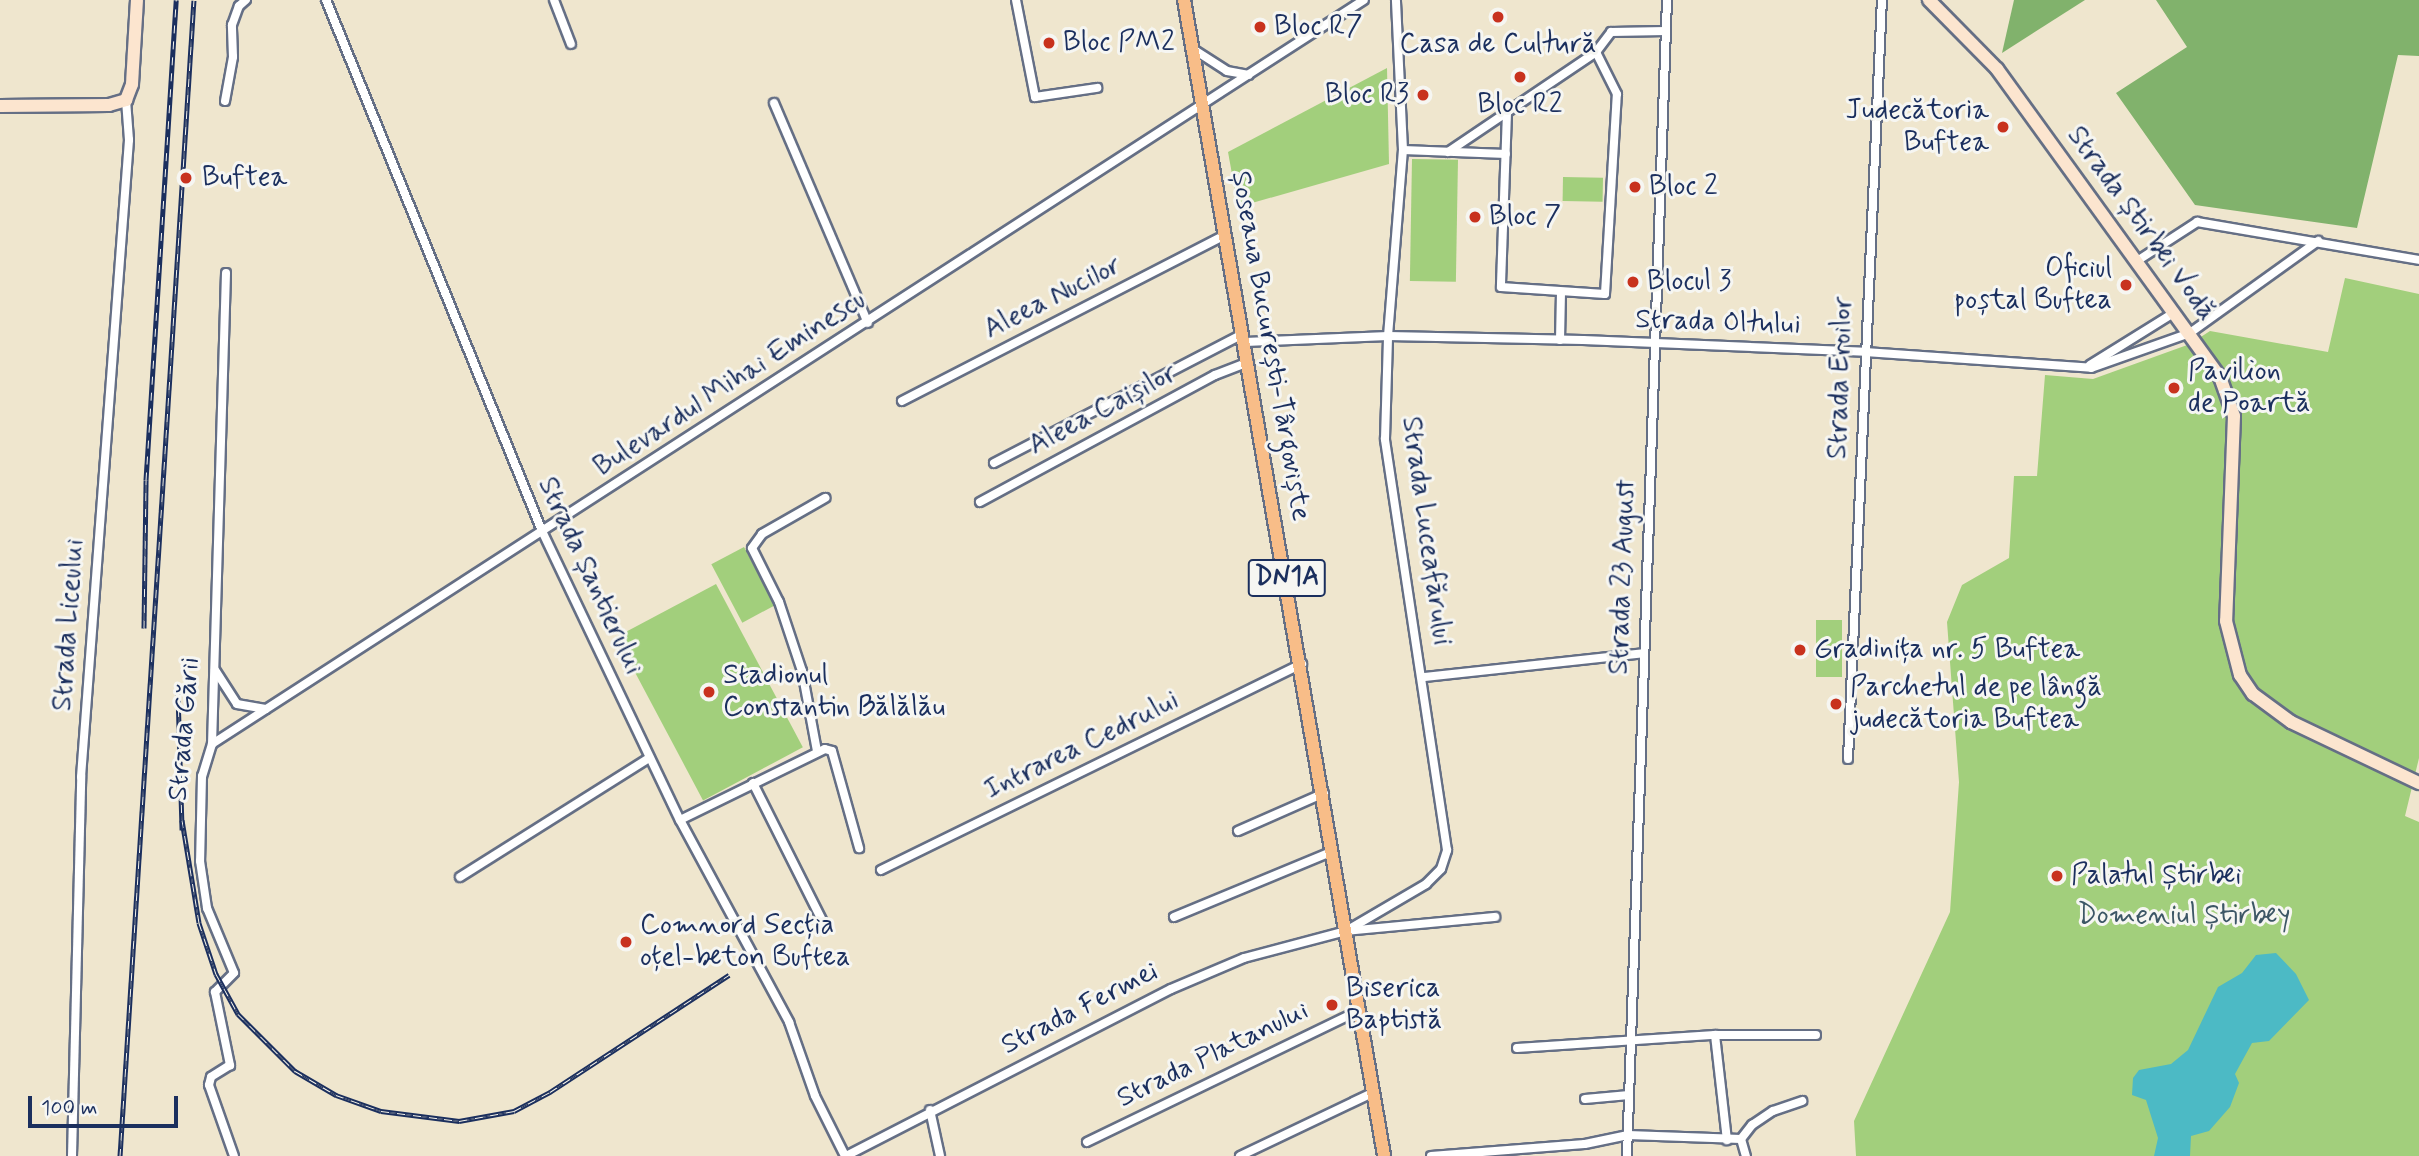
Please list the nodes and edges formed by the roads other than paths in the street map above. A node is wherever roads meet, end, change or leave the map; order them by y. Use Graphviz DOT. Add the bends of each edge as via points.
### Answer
graph roads {
  1 [pos="137,0"];
  2 [pos="246,0"];
  3 [pos="326,0"];
  4 [pos="554,0"];
  5 [pos="1016,0"];
  6 [pos="1184,0"];
  7 [pos="1364,0"];
  8 [pos="1396,0"];
  9 [pos="1667,0"];
  10 [pos="1882,0"];
  11 [pos="1929,0"];
  12 [pos="1666,31"];
  13 [pos="571,44"];
  14 [pos="1193,49"];
  15 [pos="1597,52"];
  16 [pos="1249,75"];
  17 [pos="1097,88"];
  18 [pos="126,100"];
  19 [pos="225,101"];
  20 [pos="774,103"];
  21 [pos="0,106"];
  22 [pos="1203,108"];
  23 [pos="1507,112"];
  24 [pos="1403,150"];
  25 [pos="1448,152"];
  26 [pos="1506,154"];
  27 [pos="1225,235"];
  28 [pos="2318,241"];
  29 [pos="2419,260"];
  30 [pos="2137,261"];
  31 [pos="226,274"];
  32 [pos="1561,293"];
  33 [pos="2175,312"];
  34 [pos="868,323"];
  35 [pos="2190,333"];
  36 [pos="1388,336"];
  37 [pos="1245,338"];
  38 [pos="1560,340"];
  39 [pos="1654,343"];
  40 [pos="1865,352"];
  41 [pos="1249,362"];
  42 [pos="2084,368"];
  43 [pos="902,401"];
  44 [pos="994,463"];
  45 [pos="825,498"];
  46 [pos="980,502"];
  47 [pos="542,531"];
  48 [pos="1644,653"];
  49 [pos="1302,664"];
  50 [pos="214,668"];
  51 [pos="1424,677"];
  52 [pos="266,709"];
  53 [pos="212,744"];
  54 [pos="817,751"];
  55 [pos="649,758"];
  56 [pos="1848,759"];
  57 [pos="753,783"];
  58 [pos="2419,783"];
  59 [pos="1324,793"];
  60 [pos="680,820"];
  61 [pos="1238,831"];
  62 [pos="859,848"];
  63 [pos="1334,850"];
  64 [pos="881,870"];
  65 [pos="460,877"];
  66 [pos="1174,917"];
  67 [pos="1495,917"];
  68 [pos="824,925"];
  69 [pos="1346,931"];
  70 [pos="1360,1010"];
  71 [pos="1714,1035"];
  72 [pos="1816,1035"];
  73 [pos="1631,1039"];
  74 [pos="1517,1048"];
  75 [pos="1374,1092"];
  76 [pos="1629,1095"];
  77 [pos="1585,1099"];
  78 [pos="1802,1101"];
  79 [pos="930,1110"];
  80 [pos="1628,1135"];
  81 [pos="1741,1139"];
  82 [pos="1727,1140"];
  83 [pos="1087,1142"];
  84 [pos="72,1156"];
  85 [pos="234,1156"];
  86 [pos="846,1156"];
  87 [pos="940,1156"];
  88 [pos="1240,1156"];
  89 [pos="1384,1156"];
  90 [pos="1431,1156"];
  91 [pos="1627,1156"];
  92 [pos="1746,1156"];
  1 -- 18 [label="street" via="132,85"];
  2 -- 19 [label="street" via="232,25 233,57"];
  3 -- 47 [label="street, Strada Șantierului"];
  4 -- 13 [label="street"];
  5 -- 17 [label="street" via="1035,97"];
  6 -- 14 [label="main road, Șoseaua București-Târgoviște / DN1A"];
  7 -- 16 [label="street, Bulevardul Mihai Eminescu"];
  8 -- 24 [label="street, Strada Luceafărului"];
  9 -- 12 [label="street, Strada 23 August"];
  10 -- 40 [label="street, Strada Eroilor"];
  11 -- 30 [label="street, Strada Știrbei Vodă" via="1997,69"];
  12 -- 15 [label="street" via="1611,32"];
  12 -- 39 [label="street, Strada 23 August"];
  14 -- 16 [label="street" via="1216,66"];
  14 -- 22 [label="main road, Șoseaua București-Târgoviște / DN1A"];
  15 -- 23 [label="street"];
  15 -- 32 [label="street, Strada Oltului" via="1617,94 1609,290 1602,295"];
  16 -- 22 [label="street, Bulevardul Mihai Eminescu"];
  18 -- 21 [label="street" via="109,105"];
  18 -- 84 [label="street, Strada Liceului" via="129,140 81,778"];
  20 -- 34 [label="street"];
  22 -- 27 [label="main road, Șoseaua București-Târgoviște / DN1A"];
  22 -- 34 [label="street, Bulevardul Mihai Eminescu"];
  23 -- 25 [label="street"];
  23 -- 26 [label="street"];
  24 -- 25 [label="street"];
  24 -- 36 [label="street, Strada Luceafărului"];
  25 -- 26 [label="street"];
  26 -- 32 [label="street, Strada Oltului" via="1501,287"];
  27 -- 37 [label="main road, Șoseaua București-Târgoviște / DN1A"];
  27 -- 43 [label="street, Aleea Nucilor"];
  28 -- 29 [label="street"];
  28 -- 30 [label="street" via="2197,222"];
  28 -- 35 [label="street, Strada Oltului"];
  30 -- 33 [label="street, Strada Știrbei Vodă"];
  31 -- 50 [label="street, Strada Gării"];
  32 -- 38 [label="street"];
  33 -- 35 [label="street, Strada Știrbei Vodă"];
  33 -- 42 [label="street"];
  34 -- 47 [label="street, Bulevardul Mihai Eminescu"];
  35 -- 42 [label="street, Strada Oltului"];
  35 -- 58 [label="street, Strada Știrbei Vodă" via="2220,377 2234,416 2226,621 2240,676 2253,694 2291,722"];
  36 -- 37 [label="street, Strada Oltului"];
  36 -- 38 [label="street, Strada Oltului"];
  36 -- 51 [label="street, Strada Luceafărului" via="1386,446"];
  37 -- 41 [label="main road, Șoseaua București-Târgoviște / DN1A"];
  37 -- 44 [label="street"];
  38 -- 39 [label="street, Strada Oltului"];
  39 -- 40 [label="street, Strada Oltului"];
  39 -- 48 [label="street, Strada 23 August"];
  40 -- 42 [label="street, Strada Oltului"];
  40 -- 56 [label="street, Strada Eroilor"];
  41 -- 46 [label="street, Aleea Caișilor" via="1215,375"];
  41 -- 49 [label="main road, Șoseaua București-Târgoviște / DN1A"];
  45 -- 54 [label="street" via="762,534 752,548 783,613 802,671"];
  47 -- 52 [label="street, Bulevardul Mihai Eminescu"];
  47 -- 55 [label="street, Strada Șantierului"];
  48 -- 51 [label="street"];
  48 -- 73 [label="street, Strada 23 August"];
  49 -- 59 [label="main road, Șoseaua București-Târgoviște / DN1A"];
  49 -- 64 [label="street, Intrarea Cedrului"];
  50 -- 52 [label="street" via="227,695 237,704"];
  50 -- 53 [label="street, Strada Gării"];
  51 -- 69 [label="street, Strada Luceafărului" via="1445,826 1445,859 1426,884"];
  52 -- 53 [label="street, Bulevardul Mihai Eminescu"];
  53 -- 85 [label="street, Strada Gării" via="202,776 201,876 207,908 234,973 215,992 230,1065 211,1077 209,1088"];
  54 -- 57 [label="street"];
  54 -- 62 [label="street" via="832,751"];
  55 -- 60 [label="street, Strada Șantierului"];
  55 -- 65 [label="street"];
  57 -- 60 [label="street"];
  57 -- 68 [label="street"];
  59 -- 61 [label="street"];
  59 -- 63 [label="main road, Șoseaua București-Târgoviște / DN1A"];
  60 -- 86 [label="street, Strada Șantierului" via="789,1022 815,1096"];
  63 -- 66 [label="street"];
  63 -- 69 [label="main road, Șoseaua București-Târgoviște / DN1A"];
  67 -- 69 [label="street"];
  69 -- 70 [label="main road, Șoseaua București-Târgoviște / DN1A"];
  69 -- 79 [label="street, Strada Fermei" via="1211,971"];
  70 -- 75 [label="main road, Șoseaua București-Târgoviște / DN1A"];
  70 -- 83 [label="street, Strada Platanului"];
  71 -- 72 [label="street"];
  71 -- 73 [label="street"];
  71 -- 82 [label="street"];
  73 -- 74 [label="street"];
  73 -- 76 [label="street, Strada 23 August"];
  75 -- 88 [label="street"];
  75 -- 89 [label="main road, Șoseaua București-Târgoviște / DN1A"];
  76 -- 77 [label="street"];
  76 -- 80 [label="street, Strada 23 August"];
  78 -- 81 [label="street" via="1773,1111"];
  79 -- 86 [label="street, Strada Fermei"];
  79 -- 87 [label="street"];
  80 -- 82 [label="street"];
  80 -- 90 [label="street" via="1585,1144"];
  80 -- 91 [label="street, Strada 23 August"];
  81 -- 82 [label="street"];
  81 -- 92 [label="street"];
}
